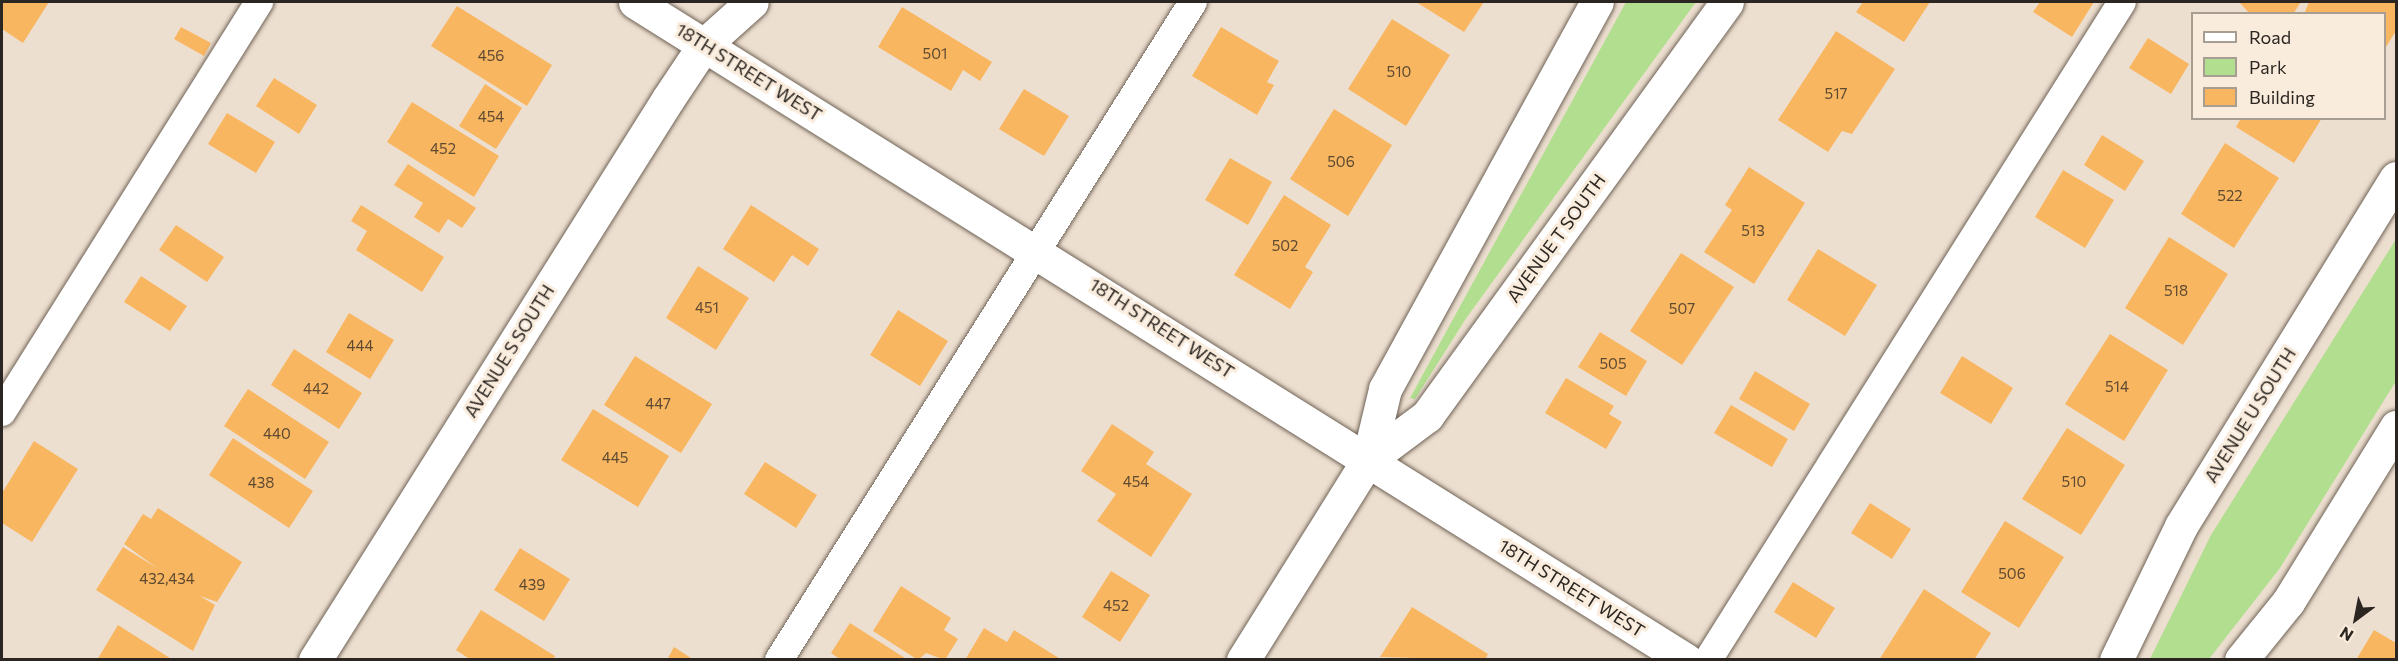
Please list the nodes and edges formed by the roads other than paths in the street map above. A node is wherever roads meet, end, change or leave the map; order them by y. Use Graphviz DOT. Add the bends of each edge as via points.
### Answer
graph roads {
  1 [pos="259,2"];
  2 [pos="635,2"];
  3 [pos="713,2"];
  4 [pos="752,2"];
  5 [pos="1193,2"];
  6 [pos="1597,2"];
  7 [pos="1727,2"];
  8 [pos="2122,2"];
  9 [pos="704,45"];
  10 [pos="2397,178"];
  11 [pos="1036,248"];
  12 [pos="2,412"];
  13 [pos="2397,427"];
  14 [pos="1368,460"];
  15 [pos="315,660"];
  16 [pos="779,660"];
  17 [pos="1243,660"];
  18 [pos="1686,660"];
  19 [pos="1708,660"];
  20 [pos="2116,660"];
  21 [pos="2241,660"];
  1 -- 12 [label="lane"];
  2 -- 9 [label="street, 18TH STREET WEST"];
  3 -- 9 [label="street, AVENUE S SOUTH"];
  4 -- 9 [label="street, AVENUE S SOUTH"];
  5 -- 11 [label="lane"];
  6 -- 14 [label="street, AVENUE T SOUTH" via="1385,389"];
  7 -- 14 [label="street, AVENUE T SOUTH" via="1427,416"];
  8 -- 19 [label="lane"];
  9 -- 11 [label="street, 18TH STREET WEST"];
  9 -- 15 [label="street, AVENUE S SOUTH"];
  10 -- 20 [label="street, AVENUE U SOUTH" via="2181,526"];
  11 -- 14 [label="street, 18TH STREET WEST"];
  11 -- 16 [label="lane"];
  13 -- 21 [label="street" via="2288,602"];
  14 -- 17 [label="street, AVENUE T SOUTH"];
  14 -- 18 [label="street, 18TH STREET WEST"];
}
